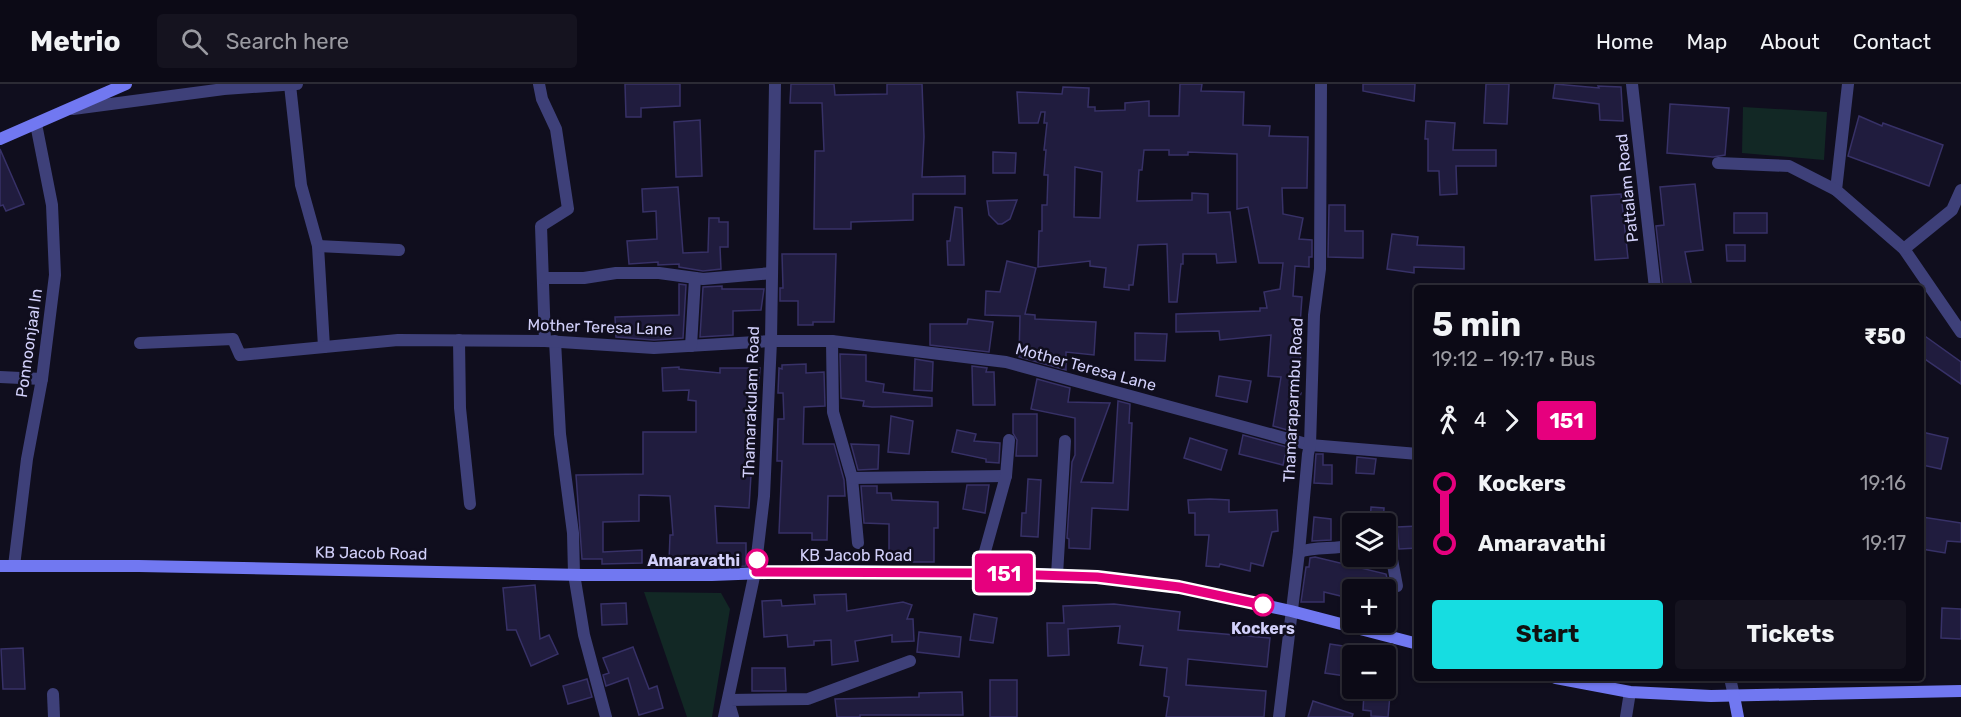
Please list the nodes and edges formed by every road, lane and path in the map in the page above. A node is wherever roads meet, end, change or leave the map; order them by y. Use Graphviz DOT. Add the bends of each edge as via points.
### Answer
graph roads {
  1 [pos="126,84"];
  2 [pos="294,84"];
  3 [pos="540,84"];
  4 [pos="775,84"];
  5 [pos="1321,84"];
  6 [pos="1632,84"];
  7 [pos="1848,84"];
  8 [pos="72,109"];
  9 [pos="36,124"];
  10 [pos="0,140"];
  11 [pos="1718,163"];
  12 [pos="1836,190"];
  13 [pos="1961,190"];
  14 [pos="318,246"];
  15 [pos="1904,249"];
  16 [pos="399,250"];
  17 [pos="772,273"];
  18 [pos="543,278"];
  19 [pos="695,278"];
  20 [pos="1655,285"];
  21 [pos="1961,332"];
  22 [pos="459,340"];
  23 [pos="550,341"];
  24 [pos="771,341"];
  25 [pos="832,341"];
  26 [pos="140,343"];
  27 [pos="691,346"];
  28 [pos="324,347"];
  29 [pos="0,377"];
  30 [pos="42,379"];
  31 [pos="1009,440"];
  32 [pos="1065,441"];
  33 [pos="1310,445"];
  34 [pos="1414,454"];
  35 [pos="1006,477"];
  36 [pos="852,478"];
  37 [pos="470,504"];
  38 [pos="858,543"];
  39 [pos="1342,548"];
  40 [pos="1299,552"];
  41 [pos="0,566"];
  42 [pos="14,566"];
  43 [pos="1393,567"];
  44 [pos="756,572"];
  45 [pos="979,573"];
  46 [pos="574,574"];
  47 [pos="1057,575"];
  48 [pos="1397,586"];
  49 [pos="1291,611"];
  50 [pos="1414,643"];
  51 [pos="910,661"];
  52 [pos="1572,681"];
  53 [pos="1731,681"];
  54 [pos="1961,691"];
  55 [pos="1630,692"];
  56 [pos="53,694"];
  57 [pos="1734,696"];
  58 [pos="728,700"];
  59 [pos="54,717"];
  60 [pos="606,717"];
  61 [pos="724,717"];
  62 [pos="733,717"];
  63 [pos="1279,717"];
  64 [pos="1626,717"];
  65 [pos="1738,717"];
  1 -- 8 [label="main road"];
  2 -- 8 [label="street"];
  2 -- 14 [label="street" via="302,185"];
  3 -- 18 [label="street" via="542,99 556,129 568,209 541,226"];
  4 -- 17 [label="street, Thamarakulam Road"];
  5 -- 33 [label="street, Thamaraparmbu Road" via="1320,268 1314,315"];
  6 -- 20 [label="street, Pattalam Road"];
  7 -- 12 [label="street"];
  8 -- 9 [label="main road"];
  9 -- 10 [label="main road"];
  9 -- 30 [label="street, Ponnoonjaal ln" via="52,205 55,275"];
  11 -- 12 [label="street" via="1790,166"];
  12 -- 15 [label="street"];
  13 -- 15 [label="street" via="1952,210"];
  14 -- 16 [label="street"];
  14 -- 28 [label="street"];
  15 -- 21 [label="street"];
  17 -- 19 [label="street"];
  17 -- 24 [label="street, Thamarakulam Road"];
  18 -- 19 [label="street" via="648,273"];
  18 -- 23 [label="street"];
  19 -- 27 [label="street"];
  22 -- 23 [label="street, Mother Teresa Lane"];
  22 -- 28 [label="street, Mother Teresa Lane" via="398,340"];
  22 -- 37 [label="street" via="460,408"];
  23 -- 27 [label="street, Mother Teresa Lane" via="654,348"];
  23 -- 46 [label="street" via="573,533"];
  24 -- 25 [label="street, Mother Teresa Lane"];
  24 -- 27 [label="street, Mother Teresa Lane"];
  24 -- 44 [label="street, Thamarakulam Road" via="765,496"];
  25 -- 33 [label="street, Mother Teresa Lane" via="1006,362"];
  25 -- 36 [label="street" via="833,412"];
  26 -- 28 [label="street, Mother Teresa Lane" via="233,339 240,355"];
  29 -- 30 [label="street"];
  30 -- 42 [label="street, Ponnoonjaal ln"];
  31 -- 35 [label="street"];
  32 -- 47 [label="street"];
  33 -- 34 [label="street, Mother Teresa Lane"];
  33 -- 40 [label="street, Thamaraparmbu Road"];
  35 -- 36 [label="street"];
  35 -- 45 [label="street"];
  36 -- 38 [label="street"];
  39 -- 40 [label="street"];
  40 -- 49 [label="street, Thamaraparmbu Road"];
  41 -- 42 [label="main road, KB Jacob Road"];
  42 -- 46 [label="main road, KB Jacob Road"];
  43 -- 48 [label="street"];
  44 -- 45 [label="main road, KB Jacob Road"];
  44 -- 46 [label="main road, KB Jacob Road"];
  44 -- 58 [label="street, Thamarakulam Road"];
  45 -- 47 [label="main road, KB Jacob Road"];
  46 -- 60 [label="street" via="584,635"];
  47 -- 49 [label="main road, KB Jacob Road" via="1179,587"];
  49 -- 50 [label="main road, KB Jacob Road"];
  49 -- 63 [label="street, Thamaraparmbu Road"];
  51 -- 58 [label="street" via="808,699"];
  52 -- 55 [label="main road"];
  53 -- 57 [label="street"];
  54 -- 57 [label="main road"];
  55 -- 57 [label="main road"];
  55 -- 64 [label="street"];
  56 -- 59 [label="street"];
  57 -- 65 [label="main road"];
  58 -- 61 [label="street, Thamarakulam Road"];
  58 -- 62 [label="street"];
}
